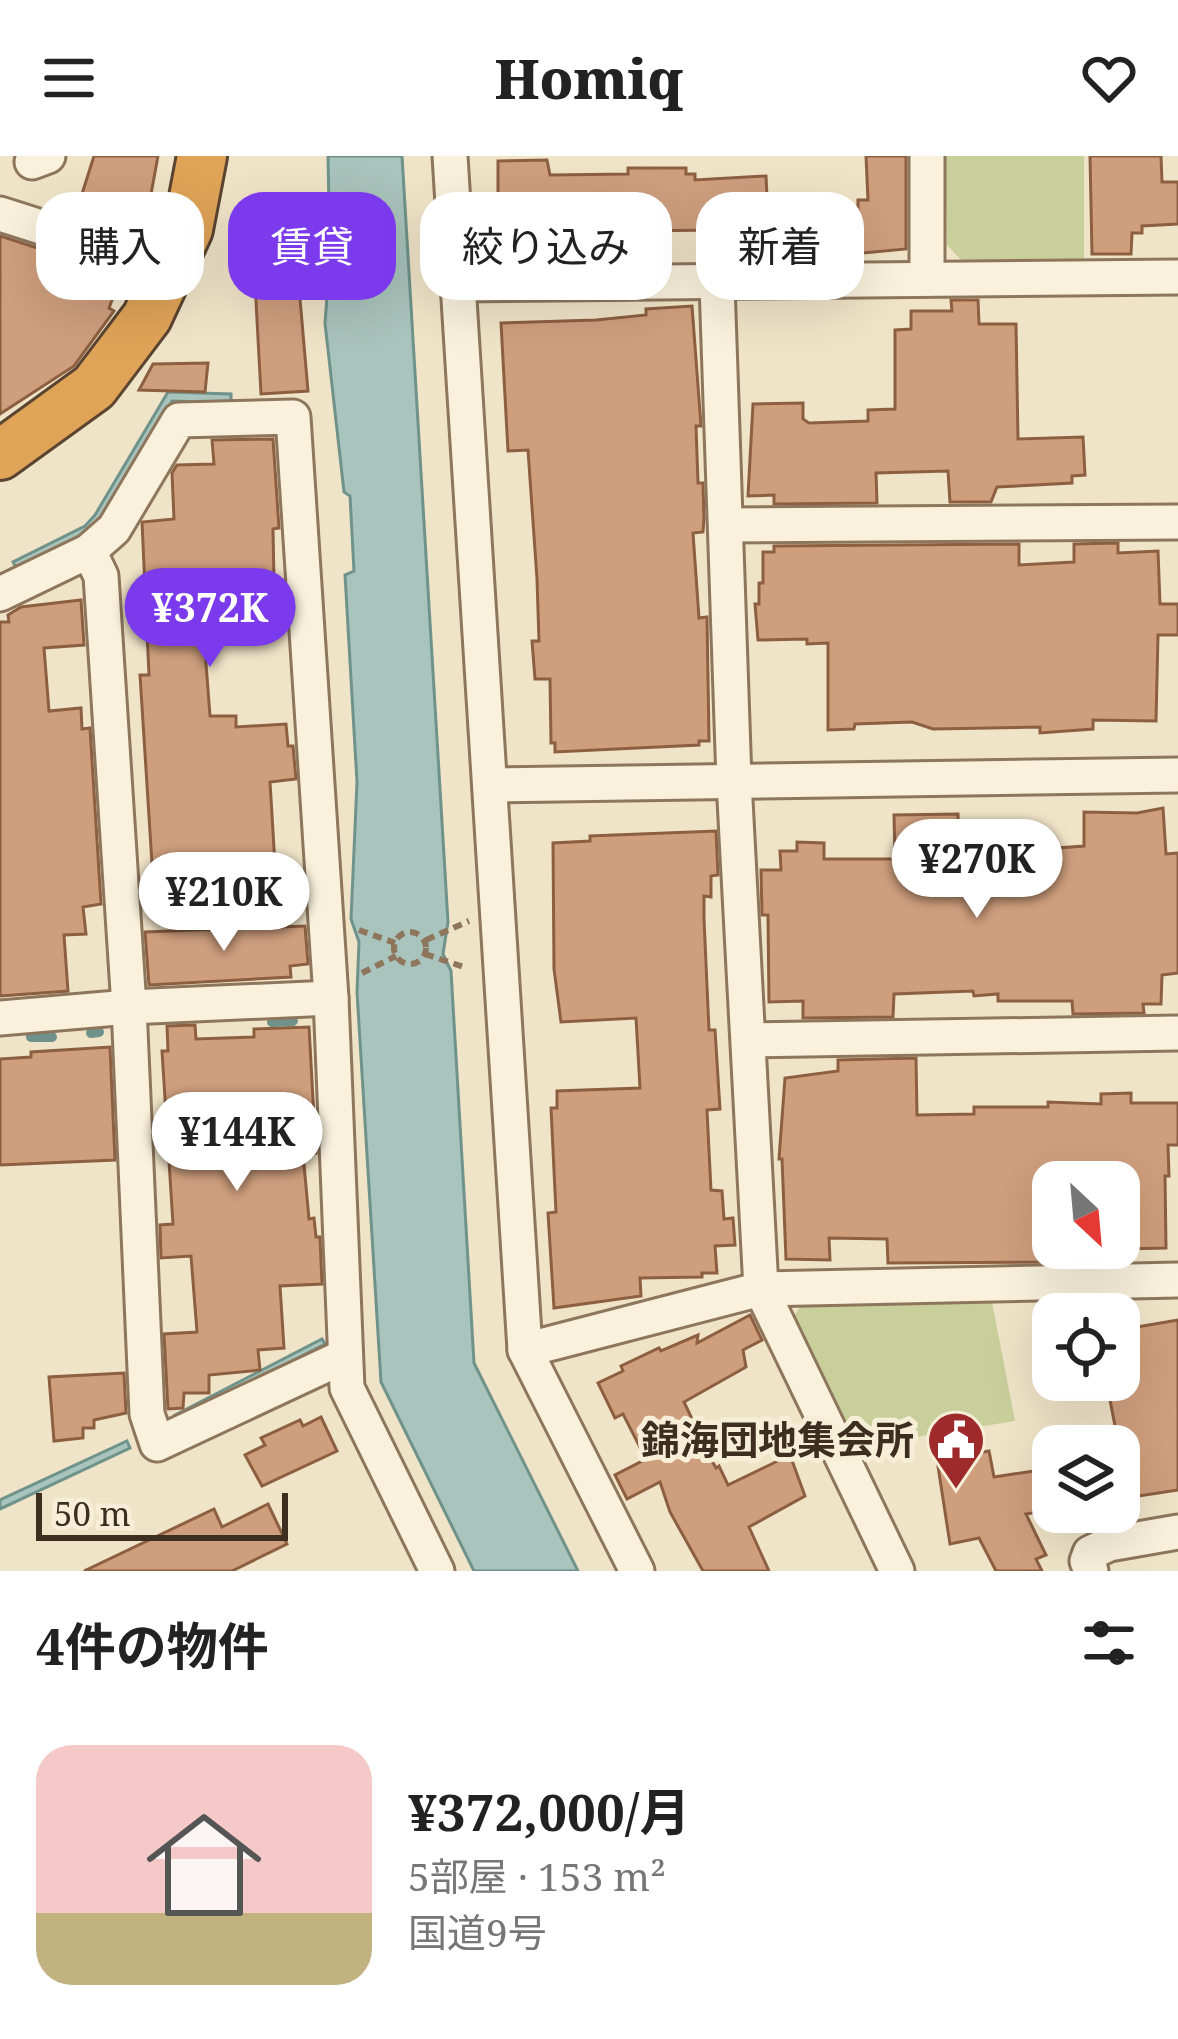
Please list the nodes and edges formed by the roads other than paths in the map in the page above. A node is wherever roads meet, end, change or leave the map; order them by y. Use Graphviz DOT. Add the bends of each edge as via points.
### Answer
graph roads {
  1 [pos="202,156"];
  2 [pos="450,156"];
  3 [pos="927,156"];
  4 [pos="195,192"];
  5 [pos="453,192"];
  6 [pos="0,214"];
  7 [pos="36,225"];
  8 [pos="1178,277"];
  9 [pos="927,279"];
  10 [pos="864,280"];
  11 [pos="155,300"];
  12 [pos="460,300"];
  13 [pos="718,300"];
  14 [pos="0,455"];
  15 [pos="1178,522"];
  16 [pos="726,525"];
  17 [pos="89,551"];
  18 [pos="0,594"];
  19 [pos="1178,775"];
  20 [pos="734,781"];
  21 [pos="490,785"];
  22 [pos="331,998"];
  23 [pos="129,1007"];
  24 [pos="0,1018"];
  25 [pos="1178,1033"];
  26 [pos="749,1040"];
  27 [pos="1178,1280"];
  28 [pos="761,1288"];
  29 [pos="525,1350"];
  30 [pos="345,1356"];
  31 [pos="1178,1532"];
  32 [pos="436,1571"];
  33 [pos="637,1571"];
  34 [pos="897,1571"];
  35 [pos="1091,1571"];
  1 -- 4 [label="highway"];
  2 -- 5 [label="street"];
  3 -- 9 [label="street"];
  6 -- 7 [label="street"];
  8 -- 9 [label="street"];
  9 -- 10 [label="street"];
  11 -- 14 [label="highway" via="94,387"];
  12 -- 21 [label="street"];
  13 -- 16 [label="street"];
  15 -- 16 [label="street"];
  16 -- 20 [label="street"];
  17 -- 18 [label="street"];
  17 -- 22 [label="street" via="114,529 179,420 293,417"];
  17 -- 23 [label="street" via="100,576"];
  19 -- 20 [label="street"];
  20 -- 21 [label="street"];
  20 -- 26 [label="street"];
  21 -- 29 [label="street"];
  22 -- 23 [label="street"];
  22 -- 30 [label="street"];
  23 -- 24 [label="street"];
  23 -- 30 [label="street" via="147,1414 157,1444"];
  25 -- 26 [label="street"];
  26 -- 28 [label="street"];
  27 -- 28 [label="street"];
  28 -- 29 [label="street"];
  28 -- 34 [label="street"];
  29 -- 33 [label="street"];
  30 -- 32 [label="street" via="347,1388"];
  31 -- 35 [label="street" via="1098,1548 1087,1561"];
}
